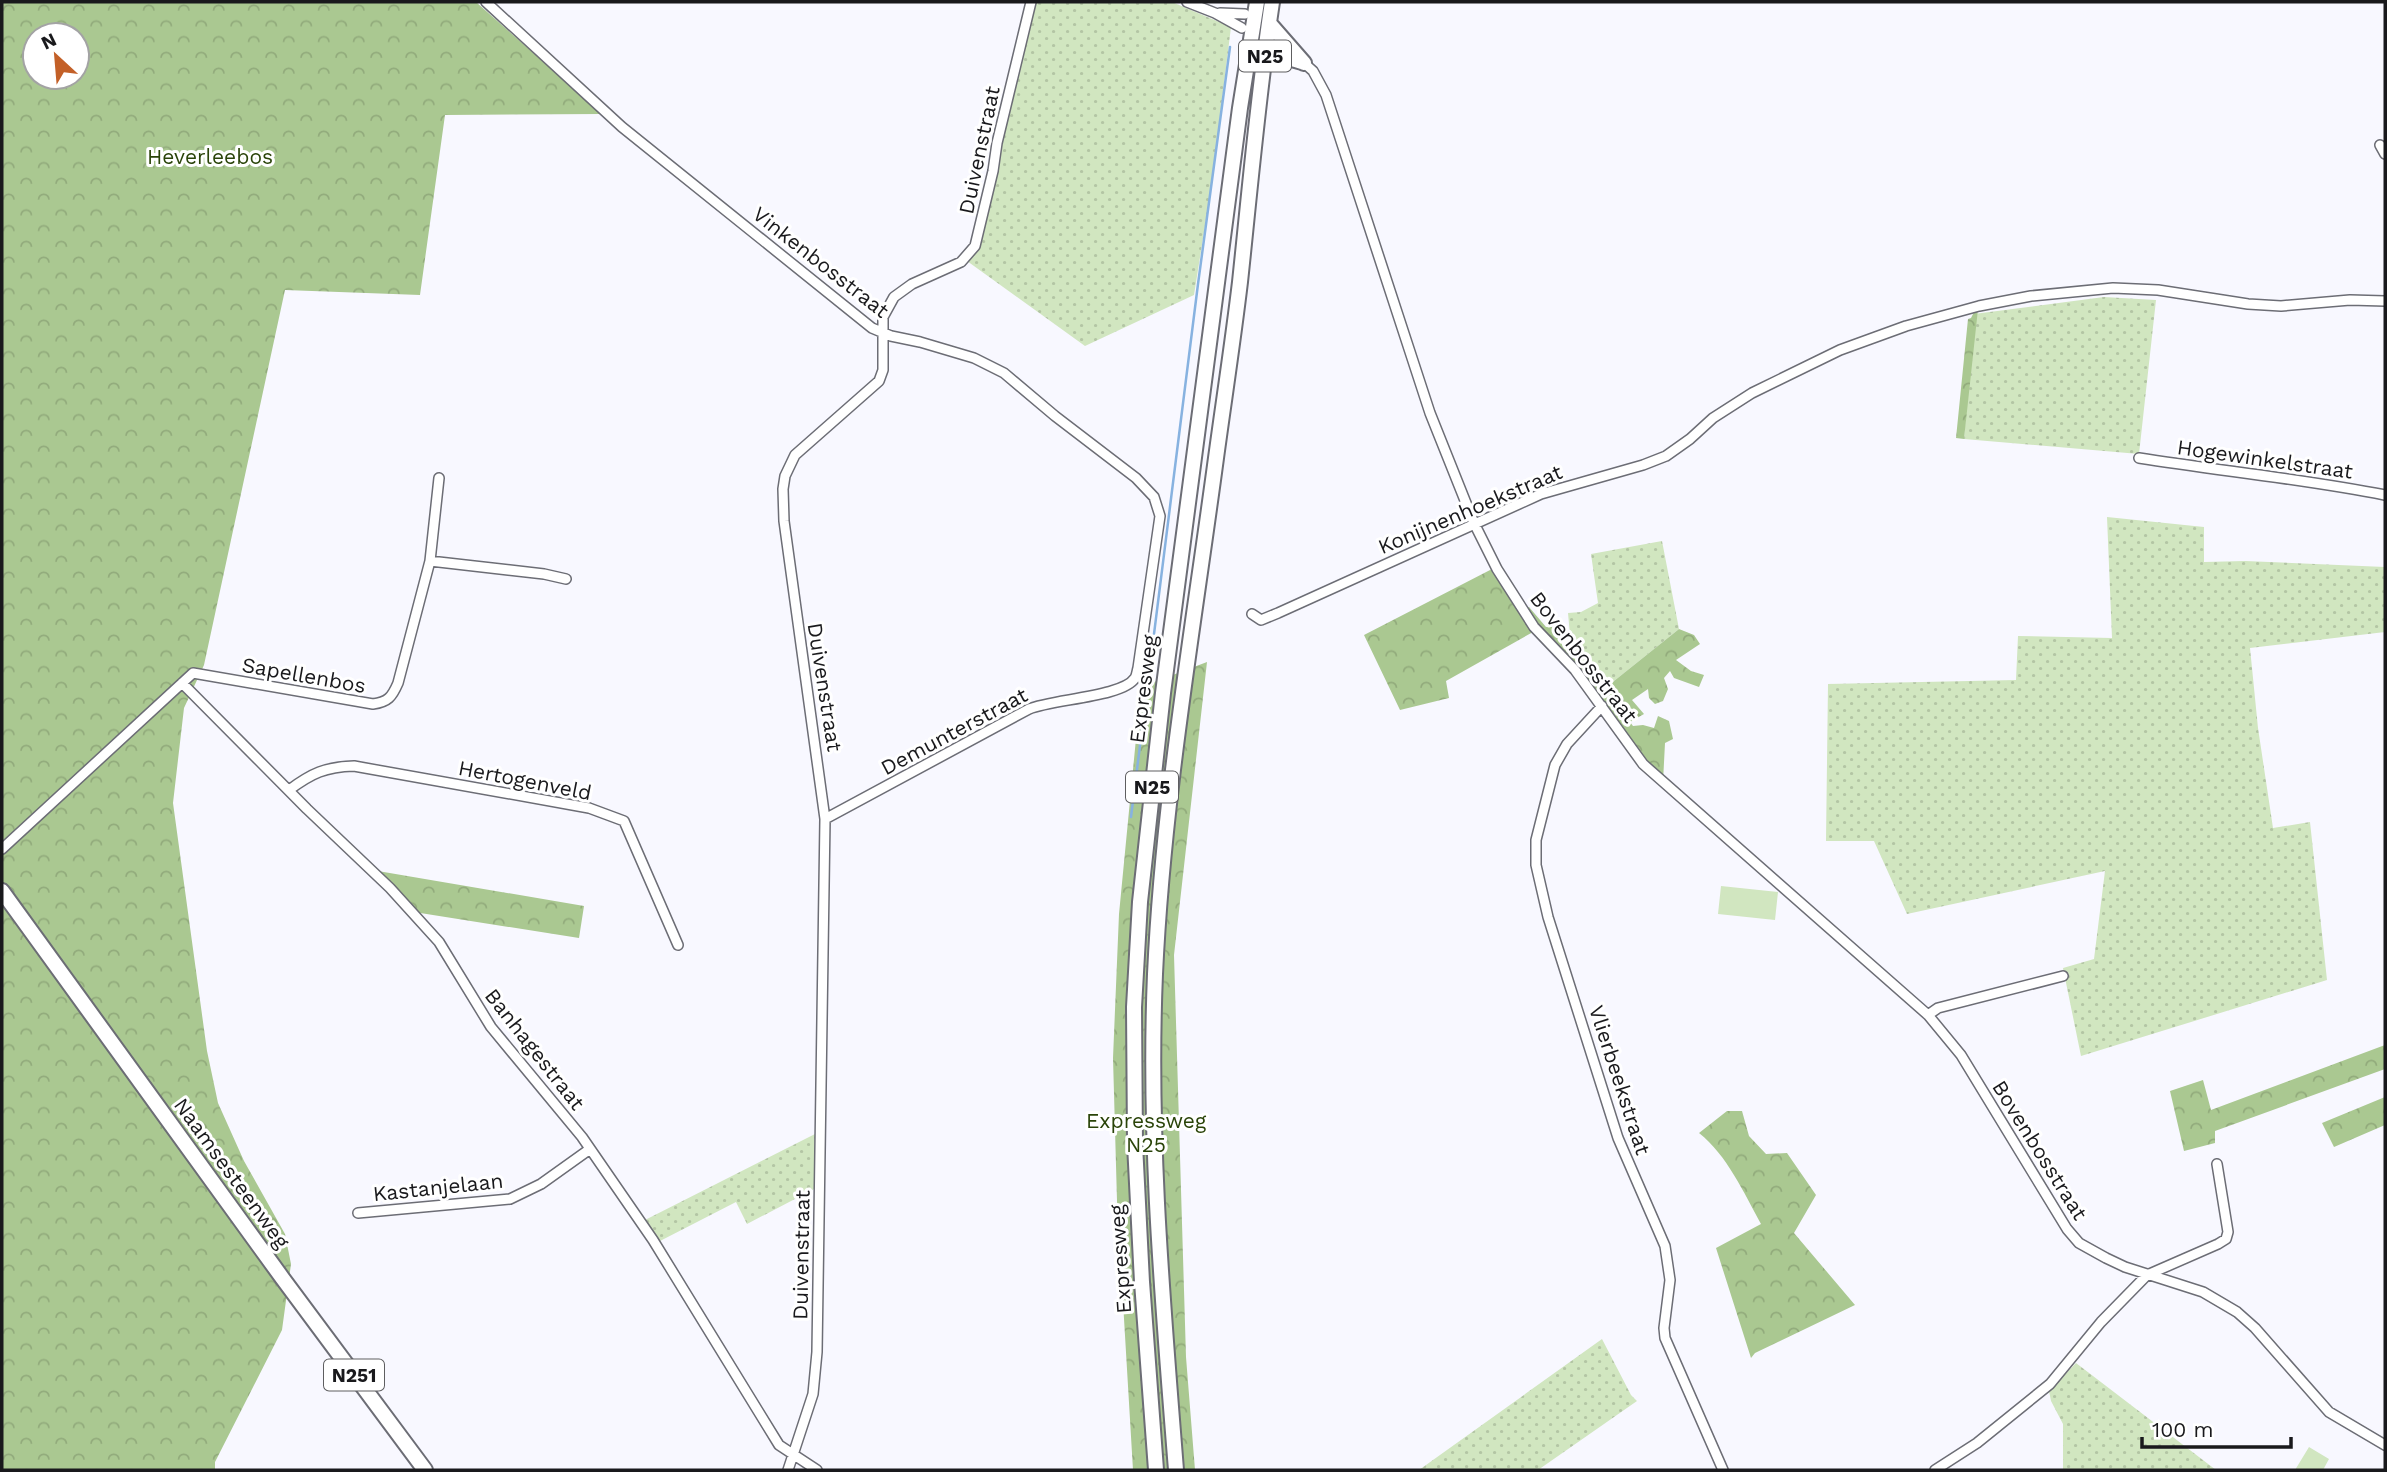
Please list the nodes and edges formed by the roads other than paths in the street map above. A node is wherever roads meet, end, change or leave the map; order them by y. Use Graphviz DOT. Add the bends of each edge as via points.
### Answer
graph roads {
  1 [pos="486,2"];
  2 [pos="1031,2"];
  3 [pos="1187,2"];
  4 [pos="1272,2"];
  5 [pos="1250,12"];
  6 [pos="1215,13"];
  7 [pos="1269,23"];
  8 [pos="1252,41"];
  9 [pos="1304,63"];
  10 [pos="1264,67"];
  11 [pos="2385,302"];
  12 [pos="882,333"];
  13 [pos="2139,458"];
  14 [pos="439,478"];
  15 [pos="2385,495"];
  16 [pos="1474,523"];
  17 [pos="429,561"];
  18 [pos="566,579"];
  19 [pos="1251,614"];
  20 [pos="182,683"];
  21 [pos="1105,693"];
  22 [pos="1602,706"];
  23 [pos="289,790"];
  24 [pos="825,819"];
  25 [pos="2,849"];
  26 [pos="3,895"];
  27 [pos="678,945"];
  28 [pos="2063,976"];
  29 [pos="1928,1015"];
  30 [pos="590,1149"];
  31 [pos="2217,1164"];
  32 [pos="358,1213"];
  33 [pos="2147,1275"];
  34 [pos="2385,1445"];
  35 [pos="793,1456"];
  36 [pos="425,1470"];
  37 [pos="788,1470"];
  38 [pos="817,1470"];
  39 [pos="1156,1470"];
  40 [pos="1176,1470"];
  41 [pos="1723,1470"];
  42 [pos="1935,1470"];
  1 -- 12 [label="street, Vinkenbosstraat" via="622,127"];
  2 -- 12 [label="street, Duivenstraat" via="975,246 961,262 912,284 894,298 883,317"];
  3 -- 6 [label="street"];
  4 -- 7 [label="main road, Expresweg / N25"];
  5 -- 6 [label="street"];
  5 -- 6 [label="street"];
  5 -- 8 [label="main road, Expresweg / N25"];
  5 -- 8 [label="main road"];
  7 -- 9 [label="main road"];
  7 -- 10 [label="main road, Expresweg / N25"];
  8 -- 39 [label="main road, Expresweg / N25" via="1163,693 1140,902 1134,1007 1135,1144"];
  9 -- 10 [label="main road" via="1278,57"];
  9 -- 16 [label="street, Bovenbosstraat" via="1326,95 1430,413"];
  10 -- 40 [label="main road, Expresweg / N25" via="1174,764 1157,939 1154,1142"];
  11 -- 16 [label="street, Konijnenhoekstraat" via="2281,306 2113,288 1979,306 1840,350 1733,404 1665,456 1541,494"];
  12 -- 21 [label="street, Vinkenbosstraat" via="989,364 1004,373 1154,497 1160,516 1138,668 1135,679"];
  12 -- 24 [label="street, Duivenstraat" via="879,381 795,455 783,489"];
  13 -- 15 [label="street, Hogewinkelstraat"];
  14 -- 17 [label="street, Sapellenbos"];
  16 -- 19 [label="street, Konijnenhoekstraat" via="1261,620"];
  16 -- 22 [label="street, Bovenbosstraat" via="1534,627"];
  17 -- 18 [label="street"];
  17 -- 20 [label="street, Sapellenbos" via="398,683 383,703 193,673"];
  20 -- 23 [label="street, Banhagestraat"];
  20 -- 25 [label="street"];
  21 -- 24 [label="street, Demunterstraat" via="1029,709"];
  22 -- 29 [label="street, Bovenbosstraat" via="1643,764"];
  22 -- 41 [label="street, Vlierbeekstraat" via="1567,744 1555,765 1536,840 1536,865 1618,1138 1664,1247 1670,1280 1665,1338"];
  23 -- 27 [label="street, Hertogenveld" via="312,774 354,766 589,808 624,821"];
  23 -- 30 [label="street, Banhagestraat" via="439,942 491,1027"];
  24 -- 35 [label="street, Duivenstraat" via="817,1352 813,1394"];
  26 -- 36 [label="main road, Naamsesteenweg / N251"];
  28 -- 29 [label="street" via="1946,1005"];
  29 -- 33 [label="street, Bovenbosstraat" via="1961,1055 2067,1229 2079,1243"];
  30 -- 32 [label="street, Kastanjelaan" via="541,1184 510,1199"];
  30 -- 35 [label="street, Banhagestraat" via="670,1266 779,1445"];
  31 -- 33 [label="street" via="2226,1239"];
  33 -- 34 [label="street, Bovenbosstraat" via="2203,1293 2237,1312 2329,1412"];
  33 -- 42 [label="street" via="2050,1384 1977,1443"];
  35 -- 37 [label="street, Duivenstraat"];
  35 -- 38 [label="street, Banhagestraat"];
}
